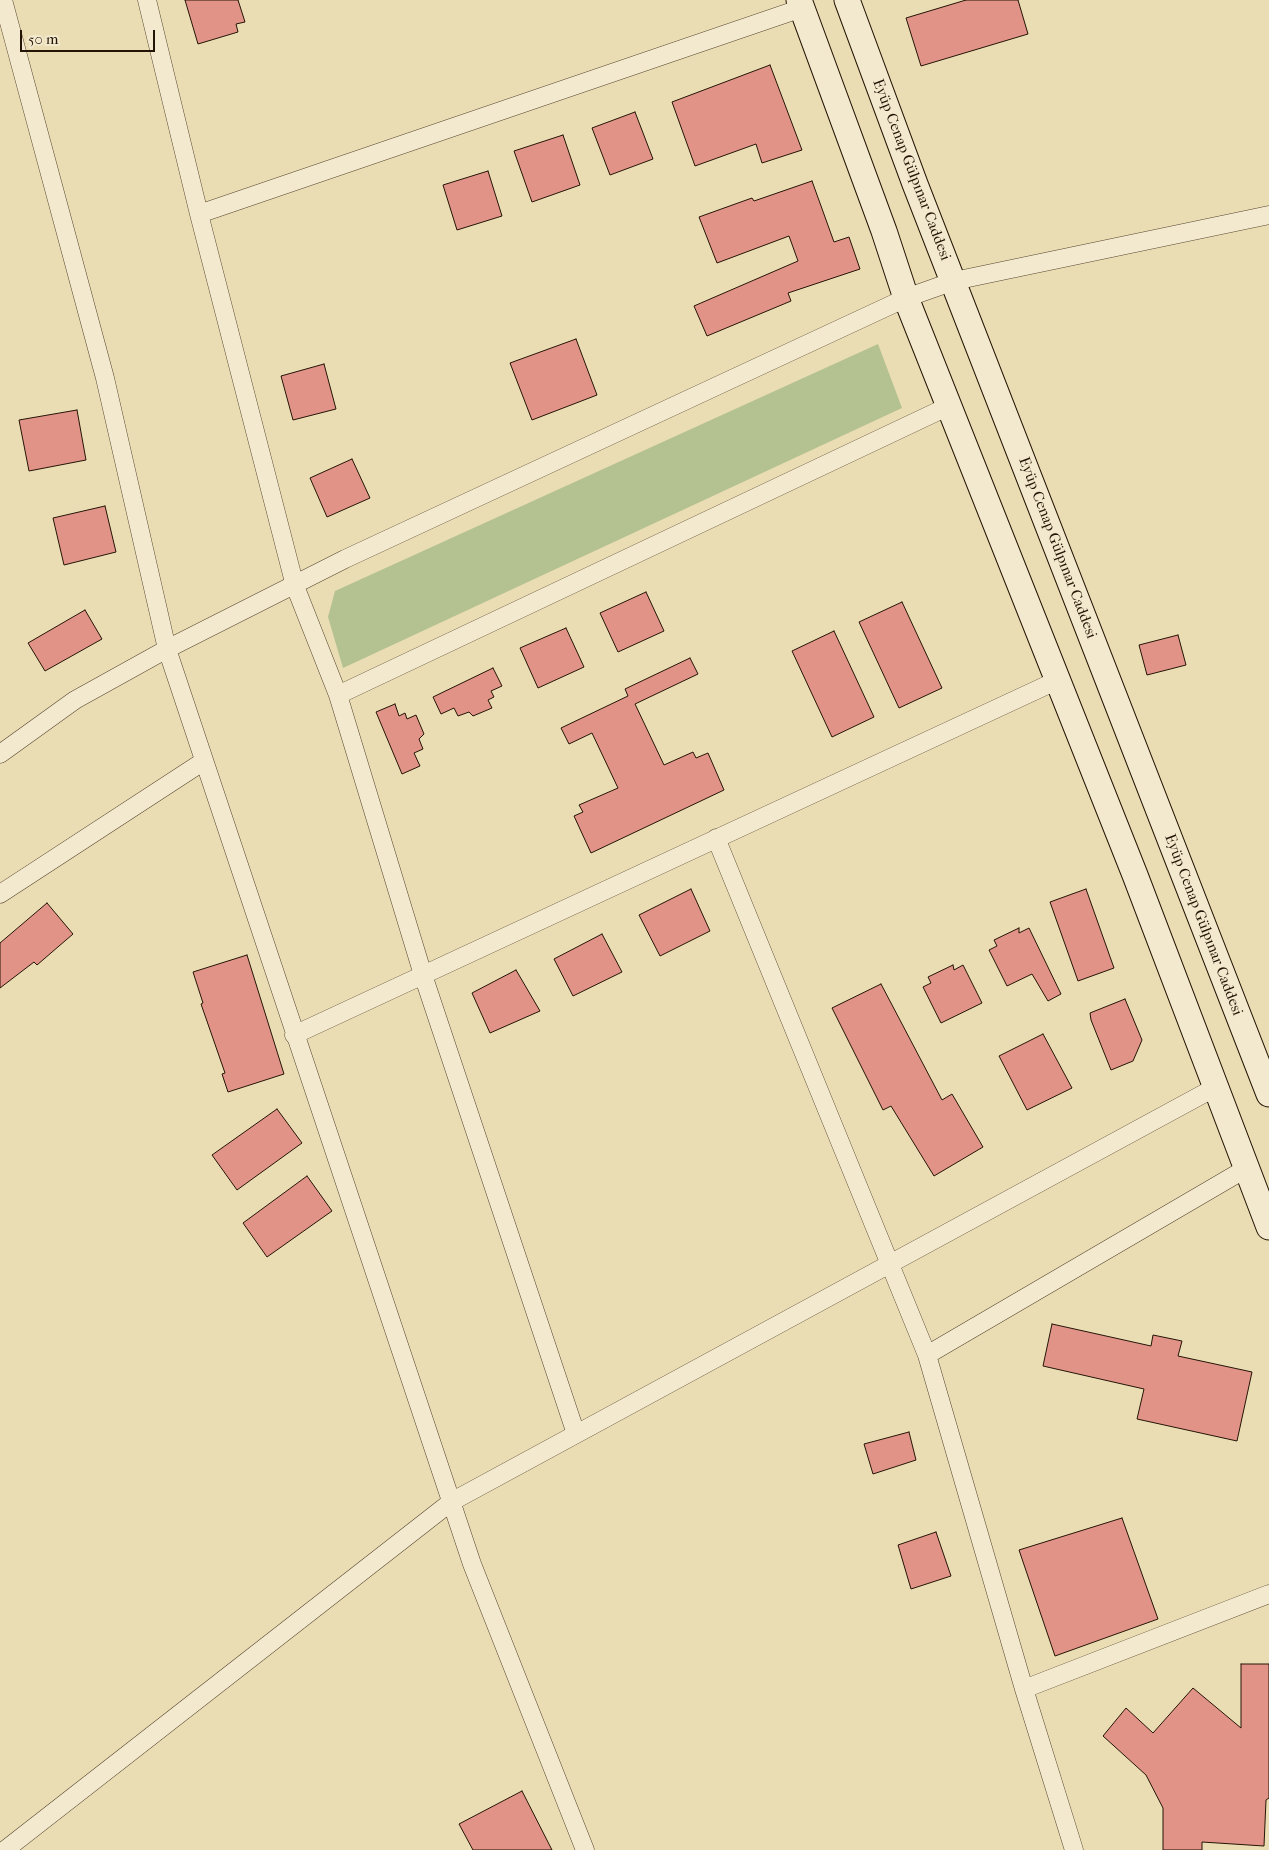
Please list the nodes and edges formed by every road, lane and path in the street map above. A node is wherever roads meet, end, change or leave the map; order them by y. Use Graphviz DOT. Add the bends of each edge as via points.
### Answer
graph roads {
  1 [pos="4,0"];
  2 [pos="147,0"];
  3 [pos="847,0"];
  4 [pos="800,4"];
  5 [pos="199,214"];
  6 [pos="1269,215"];
  7 [pos="954,282"];
  8 [pos="906,298"];
  9 [pos="949,406"];
  10 [pos="295,586"];
  11 [pos="167,649"];
  12 [pos="1058,680"];
  13 [pos="338,695"];
  14 [pos="0,754"];
  15 [pos="204,761"];
  16 [pos="716,838"];
  17 [pos="0,894"];
  18 [pos="423,975"];
  19 [pos="294,1036"];
  20 [pos="1216,1087"];
  21 [pos="1268,1088"];
  22 [pos="1246,1168"];
  23 [pos="1269,1227"];
  24 [pos="891,1264"];
  25 [pos="927,1355"];
  26 [pos="576,1434"];
  27 [pos="451,1502"];
  28 [pos="1269,1594"];
  29 [pos="1024,1689"];
  30 [pos="5,1850"];
  31 [pos="585,1850"];
  32 [pos="1074,1850"];
  1 -- 11 [label="street" via="105,378"];
  2 -- 5 [label="street"];
  3 -- 7 [label="main road, Eyüp Cenap Gülpınar Caddesi"];
  4 -- 5 [label="street"];
  4 -- 8 [label="main road"];
  5 -- 10 [label="street"];
  6 -- 7 [label="street"];
  7 -- 8 [label="street"];
  7 -- 21 [label="main road, Eyüp Cenap Gülpınar Caddesi"];
  8 -- 9 [label="main road"];
  8 -- 10 [label="street" via="345,559"];
  9 -- 12 [label="main road"];
  9 -- 13 [label="street"];
  10 -- 11 [label="street"];
  10 -- 13 [label="street"];
  11 -- 14 [label="street" via="75,700"];
  11 -- 15 [label="street"];
  12 -- 16 [label="street"];
  12 -- 20 [label="main road"];
  13 -- 18 [label="street"];
  15 -- 17 [label="street"];
  15 -- 19 [label="street"];
  16 -- 18 [label="street"];
  16 -- 24 [label="street"];
  18 -- 19 [label="street"];
  18 -- 26 [label="street"];
  19 -- 27 [label="street"];
  20 -- 22 [label="main road"];
  20 -- 24 [label="street"];
  22 -- 23 [label="main road"];
  22 -- 25 [label="street"];
  24 -- 25 [label="street"];
  24 -- 26 [label="street"];
  25 -- 29 [label="street"];
  26 -- 27 [label="street"];
  27 -- 30 [label="street"];
  27 -- 31 [label="street" via="472,1564"];
  28 -- 29 [label="street"];
  29 -- 32 [label="street"];
}
